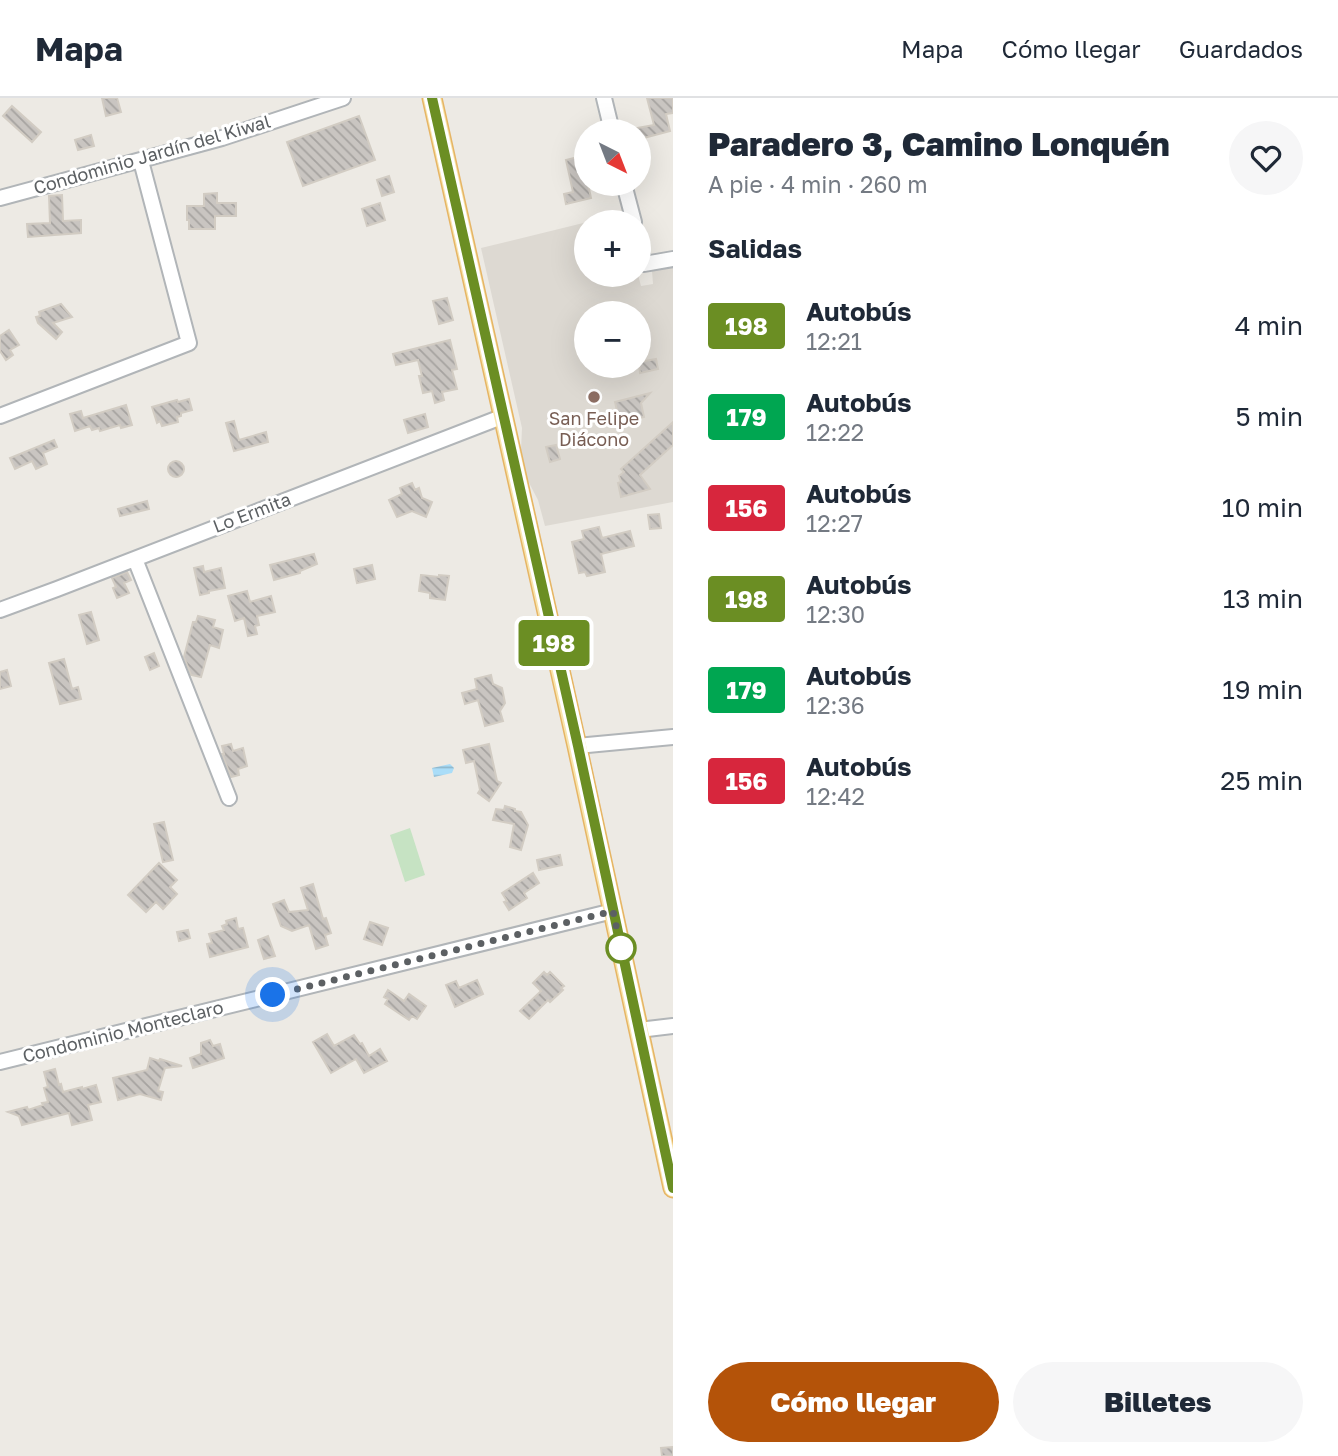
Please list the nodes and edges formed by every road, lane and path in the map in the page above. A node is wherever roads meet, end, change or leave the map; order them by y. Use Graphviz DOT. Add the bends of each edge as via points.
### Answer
graph roads {
  1 [pos="343,98"];
  2 [pos="432,98"];
  3 [pos="604,98"];
  4 [pos="609,119"];
  5 [pos="141,161"];
  6 [pos="0,198"];
  7 [pos="673,259"];
  8 [pos="651,263"];
  9 [pos="0,416"];
  10 [pos="504,416"];
  11 [pos="135,559"];
  12 [pos="0,610"];
  13 [pos="673,737"];
  14 [pos="578,746"];
  15 [pos="229,798"];
  16 [pos="613,911"];
  17 [pos="673,1026"];
  18 [pos="639,1030"];
  19 [pos="0,1062"];
  20 [pos="673,1188"];
  1 -- 5 [label="street, Condominio Jardín del Kiwal"];
  2 -- 10 [label="main road"];
  3 -- 4 [label="street"];
  5 -- 6 [label="street, Condominio Jardín del Kiwal"];
  5 -- 9 [label="street" via="189,343"];
  7 -- 8 [label="street"];
  10 -- 11 [label="street, Lo Ermita"];
  10 -- 14 [label="main road"];
  11 -- 12 [label="street, Lo Ermita"];
  11 -- 15 [label="street"];
  13 -- 14 [label="street"];
  14 -- 16 [label="main road"];
  16 -- 18 [label="main road"];
  16 -- 19 [label="street, Condominio Monteclaro"];
  17 -- 18 [label="street"];
  18 -- 20 [label="main road"];
}
